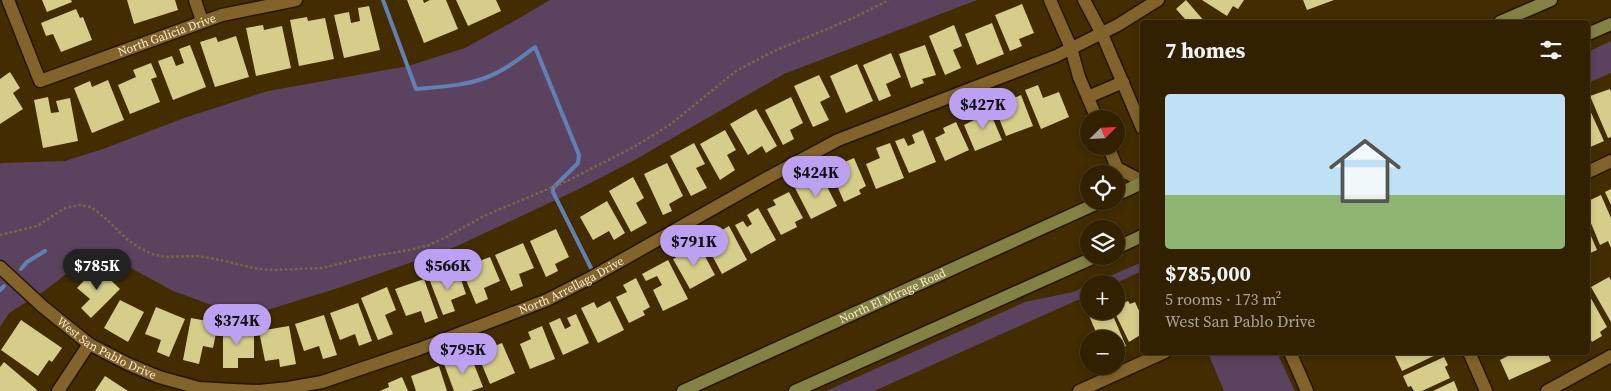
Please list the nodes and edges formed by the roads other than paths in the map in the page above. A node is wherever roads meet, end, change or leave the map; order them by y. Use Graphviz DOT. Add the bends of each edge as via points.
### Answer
graph roads {
  1 [pos="8,0"];
  2 [pos="195,0"];
  3 [pos="296,0"];
  4 [pos="1050,0"];
  5 [pos="1084,0"];
  6 [pos="1158,0"];
  7 [pos="1551,0"];
  8 [pos="1505,20"];
  9 [pos="202,21"];
  10 [pos="1611,24"];
  11 [pos="1590,33"];
  12 [pos="1102,34"];
  13 [pos="1076,45"];
  14 [pos="1123,82"];
  15 [pos="1088,97"];
  16 [pos="1093,110"];
  17 [pos="1140,123"];
  18 [pos="1112,155"];
  19 [pos="1611,161"];
  20 [pos="1590,171"];
  21 [pos="1140,181"];
  22 [pos="1140,183"];
  23 [pos="1125,190"];
  24 [pos="1082,210"];
  25 [pos="1140,237"];
  26 [pos="1125,244"];
  27 [pos="1080,264"];
  28 [pos="0,267"];
  29 [pos="89,344"];
  30 [pos="1158,355"];
  31 [pos="1291,355"];
  32 [pos="1470,355"];
  33 [pos="1611,356"];
  34 [pos="233,390"];
  35 [pos="58,391"];
  36 [pos="683,391"];
  37 [pos="795,391"];
  38 [pos="1079,391"];
  39 [pos="1307,391"];
  40 [pos="1486,391"];
  41 [pos="1547,391"];
  1 -- 9 [label="street, North Galicia Drive" via="40,81"];
  2 -- 9 [label="street"];
  3 -- 9 [label="street, North Galicia Drive"];
  4 -- 13 [label="street"];
  5 -- 12 [label="street"];
  6 -- 12 [label="street, North Arrellaga Drive"];
  7 -- 8 [label="main road"];
  10 -- 11 [label="main road"];
  12 -- 13 [label="street, North Arrellaga Drive"];
  12 -- 14 [label="street"];
  13 -- 15 [label="street" via="1079,77"];
  13 -- 34 [label="street, North Arrellaga Drive" via="1056,56 838,140 584,282 533,306 322,382 258,391"];
  14 -- 15 [label="street"];
  14 -- 17 [label="street"];
  15 -- 16 [label="street"];
  18 -- 21 [label="street" via="1117,168"];
  19 -- 20 [label="street"];
  22 -- 23 [label="main road"];
  24 -- 36 [label="main road, North El Mirage Road"];
  25 -- 26 [label="main road"];
  27 -- 37 [label="main road"];
  28 -- 29 [label="street, West San Pablo Drive"];
  29 -- 34 [label="street, West San Pablo Drive" via="159,378 199,388"];
  29 -- 35 [label="street"];
  30 -- 38 [label="street"];
  31 -- 39 [label="street"];
  32 -- 40 [label="street"];
  33 -- 41 [label="street"];
}
